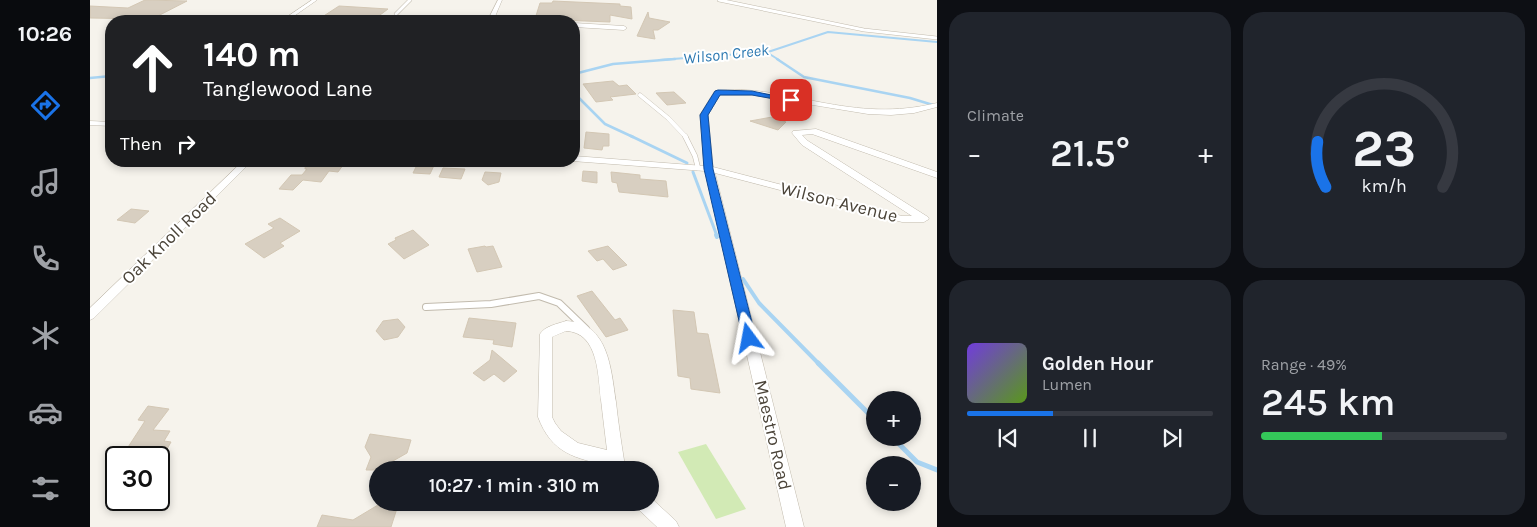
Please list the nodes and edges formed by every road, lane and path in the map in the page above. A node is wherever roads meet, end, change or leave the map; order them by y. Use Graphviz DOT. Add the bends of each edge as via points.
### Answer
graph roads {
  1 [pos="316,0"];
  2 [pos="410,0"];
  3 [pos="500,0"];
  4 [pos="719,0"];
  5 [pos="396,14"];
  6 [pos="293,15"];
  7 [pos="493,15"];
  8 [pos="580,25"];
  9 [pos="624,28"];
  10 [pos="937,38"];
  11 [pos="640,95"];
  12 [pos="937,105"];
  13 [pos="90,124"];
  14 [pos="105,124"];
  15 [pos="580,159"];
  16 [pos="242,167"];
  17 [pos="703,169"];
  18 [pos="937,175"];
  19 [pos="426,306"];
  20 [pos="90,315"];
  21 [pos="589,332"];
  22 [pos="608,461"];
  23 [pos="617,461"];
  24 [pos="653,511"];
  25 [pos="670,527"];
  26 [pos="795,527"];
  1 -- 6 [label="street"];
  2 -- 5 [label="lane"];
  3 -- 7 [label="street"];
  4 -- 10 [label="lane" via="864,30"];
  8 -- 9 [label="street"];
  11 -- 17 [label="lane" via="689,140"];
  12 -- 17 [label="street, Maestro Road" via="901,113 869,113 752,93 718,93 704,115"];
  13 -- 14 [label="street"];
  15 -- 17 [label="street, Wilson Avenue"];
  16 -- 20 [label="street, Oak Knoll Road"];
  17 -- 18 [label="street, Wilson Avenue" via="902,219 924,219 805,143 796,133 813,131"];
  17 -- 26 [label="street, Maestro Road"];
  19 -- 21 [label="lane" via="493,304 539,296 554,300 570,311"];
  21 -- 22 [label="street" via="576,326 558,327 546,334 545,417 549,429 558,439"];
  21 -- 23 [label="street" via="603,360"];
  24 -- 25 [label="street"];
}
